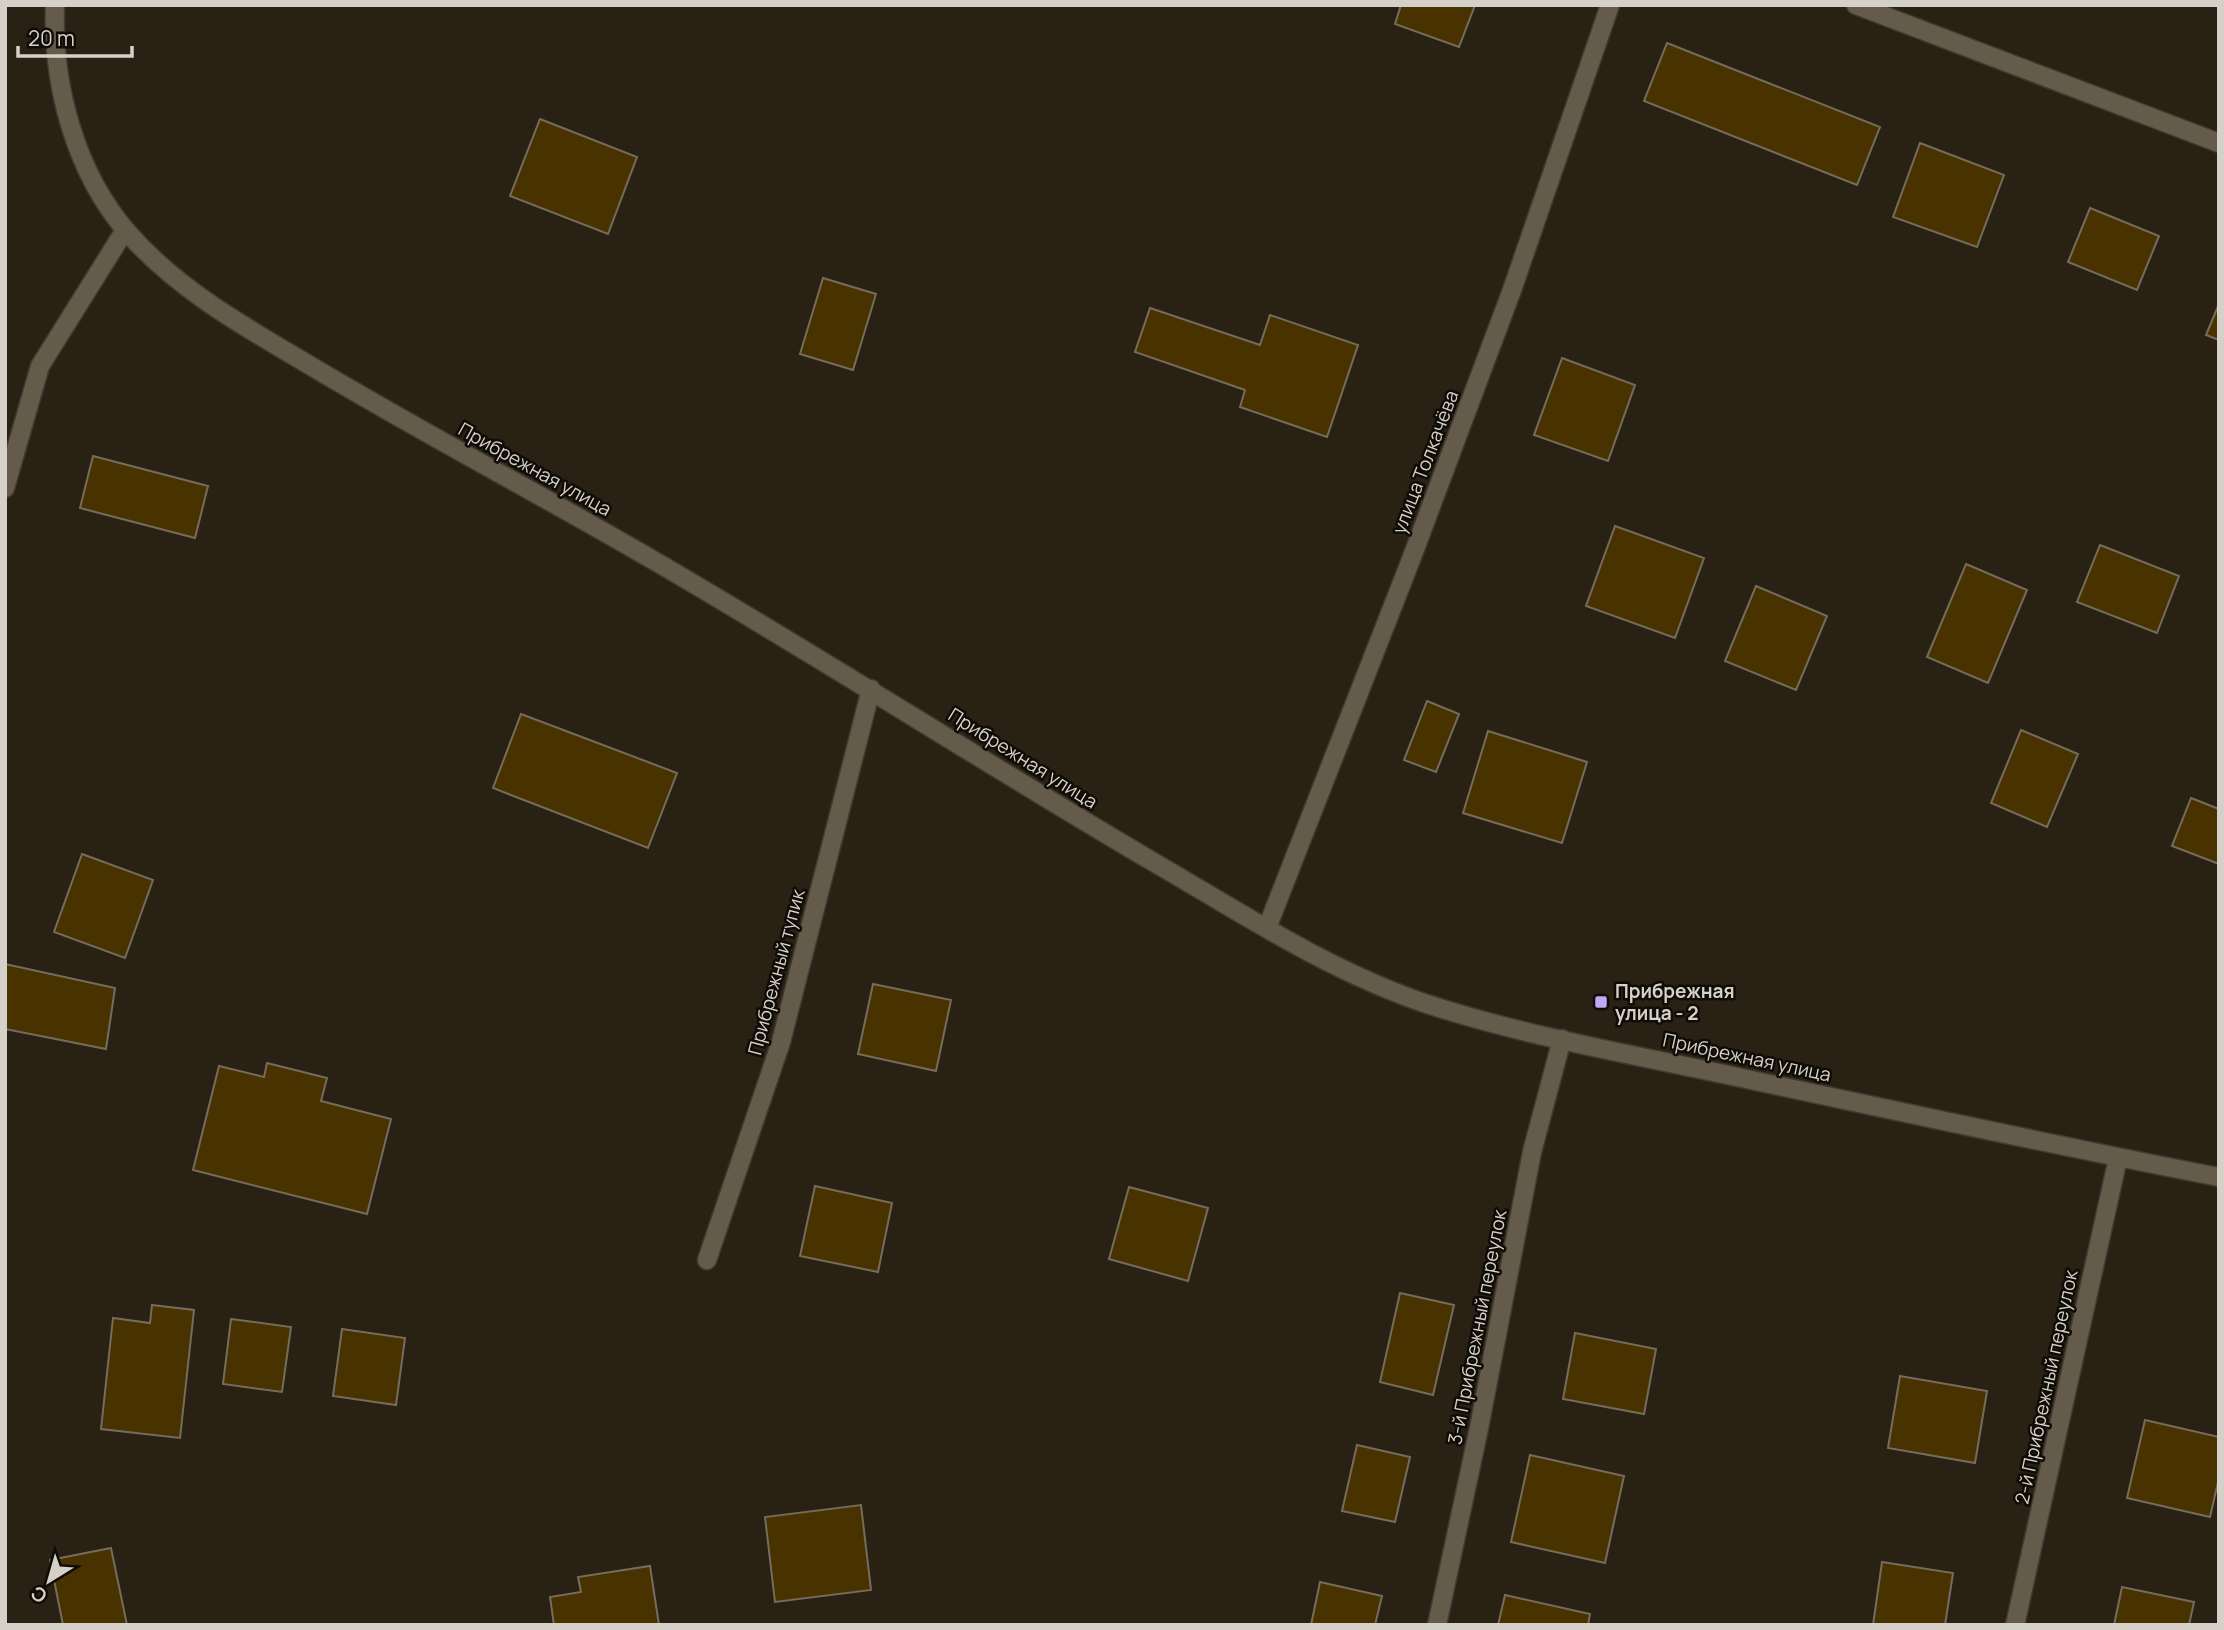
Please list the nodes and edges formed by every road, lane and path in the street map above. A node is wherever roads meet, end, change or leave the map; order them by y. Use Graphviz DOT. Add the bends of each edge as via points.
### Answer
graph roads {
  1 [pos="55,5"];
  2 [pos="1610,5"];
  3 [pos="1856,5"];
  4 [pos="2219,143"];
  5 [pos="125,230"];
  6 [pos="5,488"];
  7 [pos="871,689"];
  8 [pos="1267,928"];
  9 [pos="1562,1039"];
  10 [pos="2118,1158"];
  11 [pos="2219,1177"];
  12 [pos="707,1260"];
  13 [pos="1437,1625"];
  14 [pos="2015,1625"];
  1 -- 5 [label="street, Прибрежная улица" via="56,67 78,150 95,189"];
  2 -- 8 [label="street, улица Толкачёва" via="1412,558"];
  3 -- 4 [label="street"];
  5 -- 6 [label="street" via="40,366"];
  5 -- 7 [label="street, Прибрежная улица" via="152,258 220,312"];
  7 -- 8 [label="street, Прибрежная улица"];
  7 -- 12 [label="street, Прибрежный тупик" via="781,1042"];
  8 -- 9 [label="street, Прибрежная улица" via="1333,964 1422,1002"];
  9 -- 10 [label="street, Прибрежная улица"];
  9 -- 13 [label="street, 3-й Прибрежный переулок" via="1532,1152"];
  10 -- 11 [label="street, Прибрежная улица"];
  10 -- 14 [label="street, 2-й Прибрежный переулок"];
}
